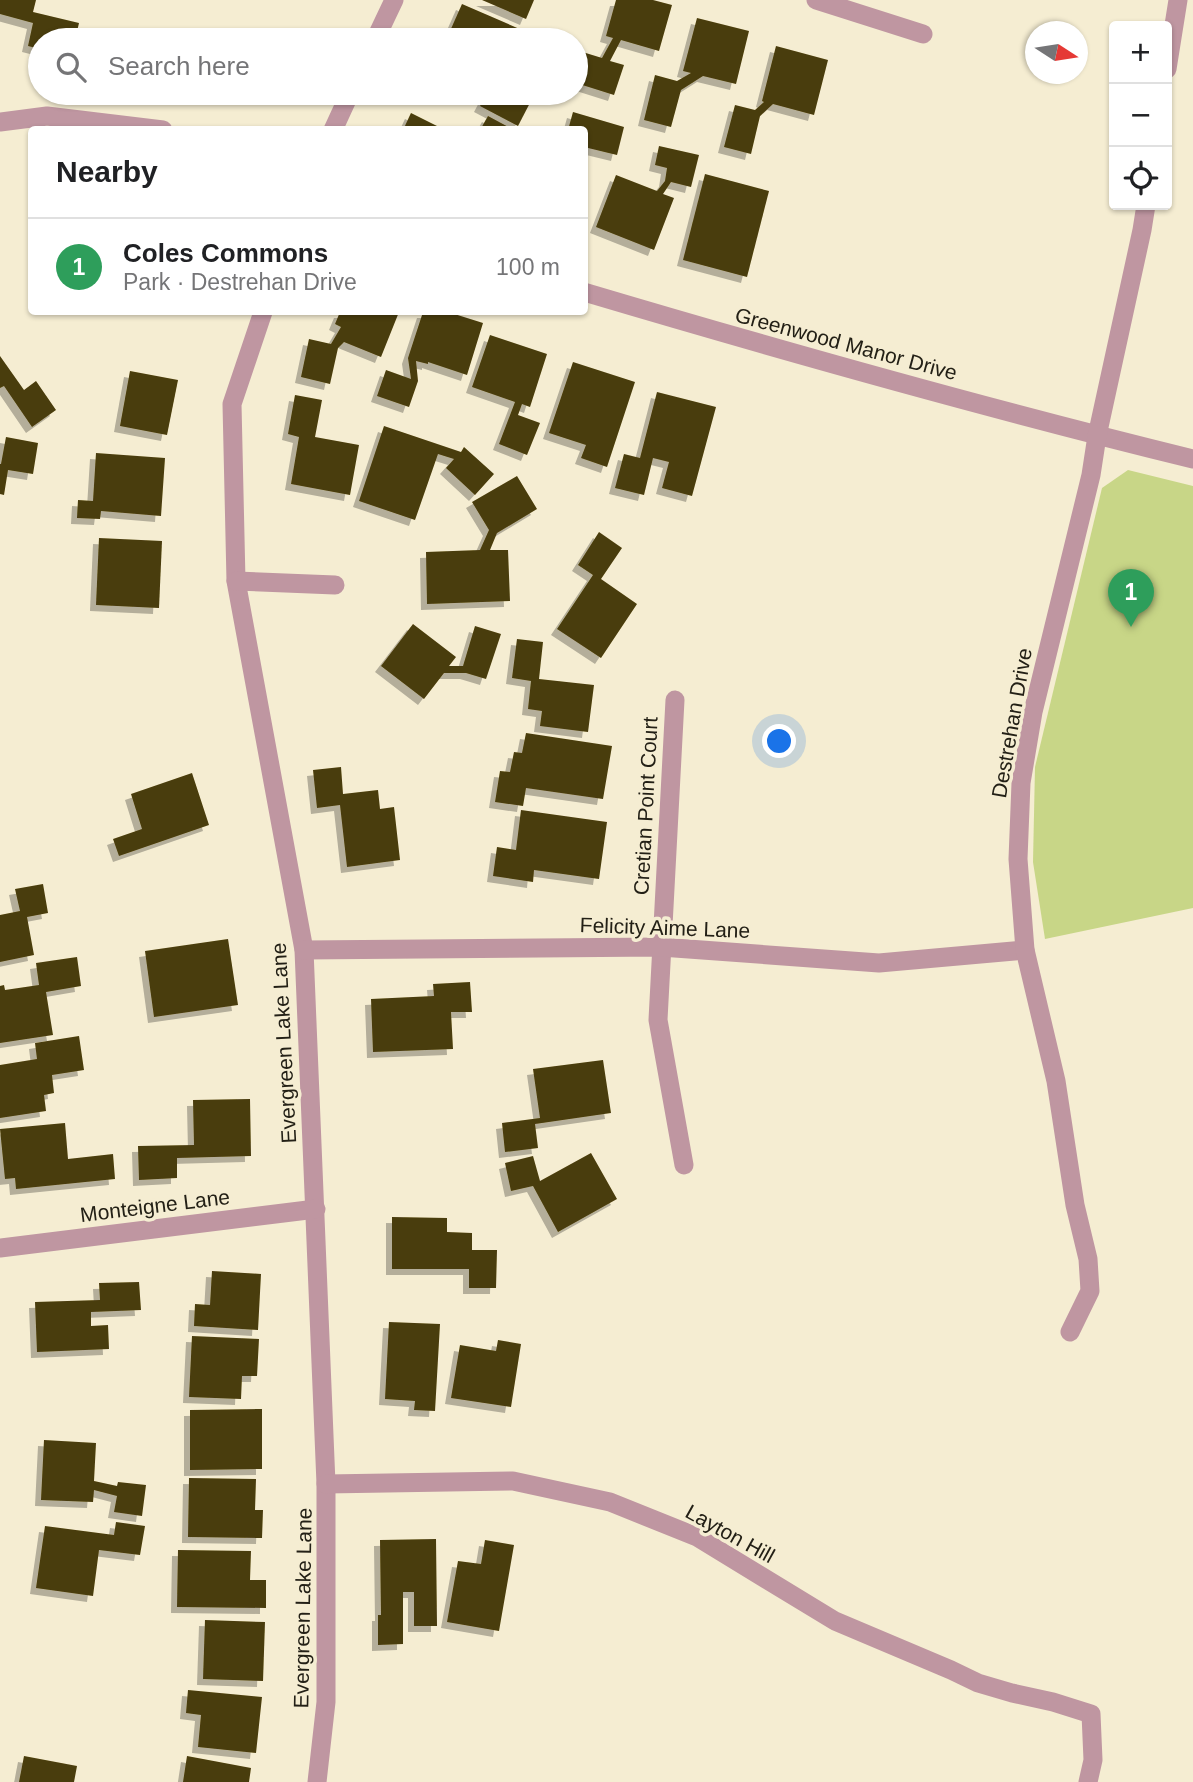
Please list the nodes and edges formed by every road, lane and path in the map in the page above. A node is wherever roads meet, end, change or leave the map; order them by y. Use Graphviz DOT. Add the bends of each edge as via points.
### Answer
graph roads {
  1 [pos="394,0"];
  2 [pos="816,0"];
  3 [pos="1178,0"];
  4 [pos="381,28"];
  5 [pos="923,34"];
  6 [pos="1172,38"];
  7 [pos="345,105"];
  8 [pos="0,122"];
  9 [pos="130,126"];
  10 [pos="335,126"];
  11 [pos="1145,210"];
  12 [pos="588,293"];
  13 [pos="262,315"];
  14 [pos="1097,436"];
  15 [pos="1193,459"];
  16 [pos="236,581"];
  17 [pos="335,585"];
  18 [pos="675,699"];
  19 [pos="661,947"];
  20 [pos="304,950"];
  21 [pos="1025,950"];
  22 [pos="684,1165"];
  23 [pos="316,1209"];
  24 [pos="0,1248"];
  25 [pos="1070,1332"];
  26 [pos="326,1484"];
  27 [pos="317,1782"];
  28 [pos="1088,1782"];
  1 -- 4 [label="street"];
  2 -- 5 [label="street"];
  3 -- 6 [label="street"];
  7 -- 10 [label="street"];
  8 -- 9 [label="street" via="47,116"];
  11 -- 14 [label="street, Destrehan Drive"];
  12 -- 14 [label="street, Greenwood Manor Drive"];
  13 -- 16 [label="street, Evergreen Lake Lane" via="232,404"];
  14 -- 15 [label="street, Greenwood Manor Drive"];
  14 -- 21 [label="street, Destrehan Drive" via="1021,783 1018,859"];
  16 -- 17 [label="street"];
  16 -- 20 [label="street, Evergreen Lake Lane"];
  18 -- 19 [label="street, Cretian Point Court"];
  19 -- 20 [label="street, Felicity Aime Lane"];
  19 -- 21 [label="street, Felicity Aime Lane" via="879,963"];
  19 -- 22 [label="street, Cretian Point Court" via="658,1020"];
  20 -- 23 [label="street, Evergreen Lake Lane"];
  21 -- 25 [label="street, Destrehan Drive" via="1056,1081 1088,1259 1090,1291"];
  23 -- 24 [label="street, Monteigne Lane"];
  23 -- 26 [label="street, Evergreen Lake Lane"];
  26 -- 27 [label="street, Evergreen Lake Lane" via="326,1702"];
  26 -- 28 [label="street, Layton Hill" via="513,1480 610,1502 697,1538 835,1621 978,1683 1091,1714 1093,1760"];
}
